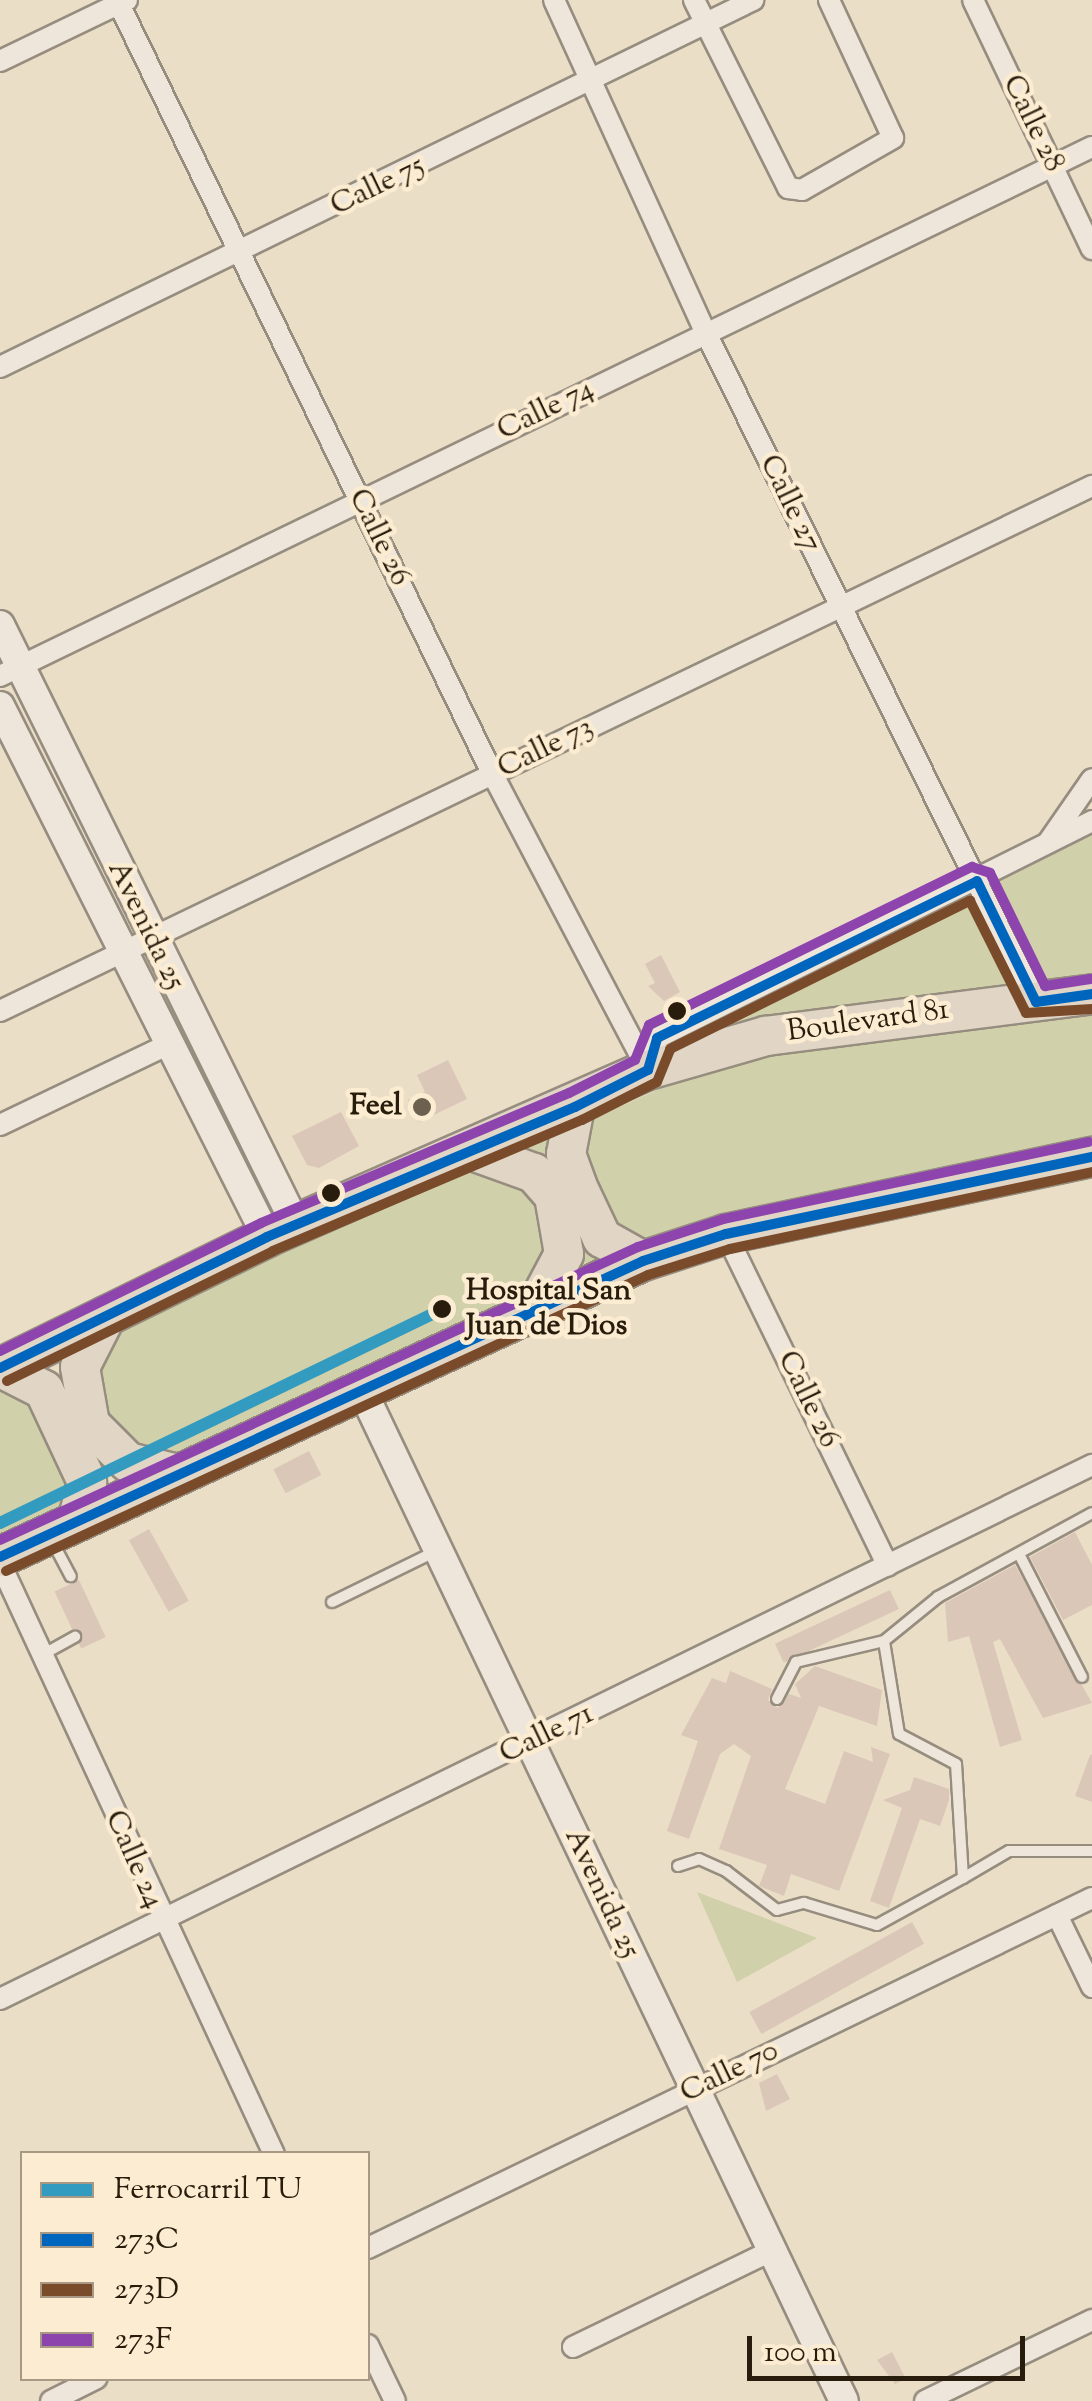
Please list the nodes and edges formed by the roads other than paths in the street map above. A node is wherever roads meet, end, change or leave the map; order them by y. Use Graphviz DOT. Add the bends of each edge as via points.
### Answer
graph roads {
  1 [pos="554,0"];
  2 [pos="694,0"];
  3 [pos="752,0"];
  4 [pos="830,0"];
  5 [pos="973,0"];
  6 [pos="121,1"];
  7 [pos="706,23"];
  8 [pos="0,61"];
  9 [pos="596,82"];
  10 [pos="1092,146"];
  11 [pos="1052,166"];
  12 [pos="1092,249"];
  13 [pos="241,253"];
  14 [pos="706,333"];
  15 [pos="0,367"];
  16 [pos="1092,486"];
  17 [pos="360,501"];
  18 [pos="839,608"];
  19 [pos="0,625"];
  20 [pos="10,671"];
  21 [pos="0,706"];
  22 [pos="493,775"];
  23 [pos="1092,779"];
  24 [pos="1092,821"];
  25 [pos="1045,847"];
  26 [pos="977,880"];
  27 [pos="152,942"];
  28 [pos="120,951"];
  29 [pos="1092,994"];
  30 [pos="1036,1002"];
  31 [pos="0,1010"];
  32 [pos="165,1046"];
  33 [pos="648,1070"];
  34 [pos="575,1107"];
  35 [pos="0,1125"];
  36 [pos="473,1150"];
  37 [pos="1092,1157"];
  38 [pos="282,1231"];
  39 [pos="726,1234"];
  40 [pos="643,1261"];
  41 [pos="540,1301"];
  42 [pos="106,1316"];
  43 [pos="0,1368"];
  44 [pos="360,1386"];
  45 [pos="1092,1465"];
  46 [pos="174,1473"];
  47 [pos="1092,1514"];
  48 [pos="63,1526"];
  49 [pos="440,1550"];
  50 [pos="1019,1554"];
  51 [pos="0,1560"];
  52 [pos="888,1566"];
  53 [pos="70,1576"];
  54 [pos="332,1602"];
  55 [pos="75,1637"];
  56 [pos="884,1641"];
  57 [pos="41,1656"];
  58 [pos="1082,1677"];
  59 [pos="777,1699"];
  60 [pos="531,1743"];
  61 [pos="1092,1851"];
  62 [pos="678,1866"];
  63 [pos="963,1878"];
  64 [pos="1092,1898"];
  65 [pos="1058,1915"];
  66 [pos="160,1921"];
  67 [pos="1092,1987"];
  68 [pos="0,1999"];
  69 [pos="692,2091"];
  70 [pos="273,2151"];
  71 [pos="370,2247"];
  72 [pos="771,2251"];
  73 [pos="1092,2320"];
  74 [pos="573,2347"];
  75 [pos="370,2349"];
  76 [pos="92,2381"];
  77 [pos="51,2401"];
  78 [pos="395,2401"];
  79 [pos="844,2401"];
  80 [pos="925,2401"];
  1 -- 9 [label="street, Calle 27"];
  2 -- 7 [label="street"];
  3 -- 7 [label="street, Calle 75"];
  4 -- 7 [label="street" via="894,138 802,190 788,188"];
  5 -- 11 [label="street, Calle 28"];
  6 -- 8 [label="street"];
  6 -- 13 [label="street, Calle 26"];
  7 -- 9 [label="street, Calle 75"];
  9 -- 13 [label="street, Calle 75"];
  9 -- 14 [label="street, Calle 27"];
  10 -- 11 [label="street, Calle 74"];
  11 -- 12 [label="street, Calle 28"];
  11 -- 14 [label="street, Calle 74"];
  13 -- 15 [label="street, Calle 75"];
  13 -- 17 [label="street, Calle 26"];
  14 -- 17 [label="street, Calle 74"];
  14 -- 18 [label="street, Calle 27"];
  16 -- 18 [label="street, Calle 73"];
  17 -- 20 [label="street, Calle 74"];
  17 -- 22 [label="street, Calle 26"];
  18 -- 22 [label="street, Calle 73"];
  18 -- 26 [label="street, Calle 27"];
  19 -- 20 [label="main road, Avenida 25"];
  20 -- 27 [label="main road, Avenida 25"];
  21 -- 28 [label="main road, Avenida 25"];
  22 -- 27 [label="street, Calle 73"];
  22 -- 33 [label="street, Calle 26"];
  23 -- 25 [label="street"];
  24 -- 25 [label="street"];
  25 -- 26 [label="street"];
  26 -- 30 [label="street, Calle 27"];
  26 -- 33 [label="street" via="657,1038"];
  27 -- 28 [label="street, Calle 73"];
  27 -- 38 [label="main road, Avenida 25"];
  28 -- 31 [label="street, Calle 73"];
  28 -- 32 [label="main road, Avenida 25"];
  29 -- 30 [label="highway, Boulevard 81"];
  30 -- 33 [label="highway, Boulevard 81" via="766,1036"];
  32 -- 35 [label="street"];
  32 -- 38 [label="main road, Avenida 25"];
  33 -- 34 [label="highway, Boulevard 81"];
  34 -- 36 [label="highway, Boulevard 81"];
  34 -- 40 [label="highway" via="566,1154 577,1185 602,1238"];
  36 -- 38 [label="highway, Boulevard 81"];
  36 -- 41 [label="highway" via="534,1172 554,1196 564,1254"];
  37 -- 39 [label="highway"];
  38 -- 42 [label="highway, Boulevard 81"];
  39 -- 40 [label="highway"];
  39 -- 52 [label="street, Calle 26"];
  40 -- 41 [label="highway"];
  41 -- 44 [label="highway"];
  42 -- 43 [label="highway, Boulevard 81"];
  42 -- 46 [label="highway" via="80,1367 90,1424 128,1462"];
  43 -- 48 [label="highway" via="44,1390 86,1482"];
  44 -- 46 [label="highway"];
  44 -- 49 [label="main road, Avenida 25"];
  45 -- 52 [label="street, Calle 71"];
  46 -- 48 [label="highway"];
  47 -- 50 [label="lane"];
  48 -- 51 [label="highway"];
  48 -- 53 [label="lane"];
  49 -- 54 [label="lane"];
  49 -- 60 [label="main road, Avenida 25"];
  50 -- 56 [label="lane" via="938,1597"];
  50 -- 58 [label="lane"];
  51 -- 57 [label="street, Calle 24"];
  52 -- 60 [label="street, Calle 71"];
  55 -- 57 [label="lane"];
  56 -- 59 [label="lane" via="796,1662"];
  56 -- 63 [label="lane" via="899,1734 956,1764"];
  57 -- 66 [label="street, Calle 24"];
  60 -- 66 [label="street, Calle 71"];
  60 -- 69 [label="main road, Avenida 25"];
  61 -- 63 [label="lane" via="1009,1851"];
  62 -- 63 [label="lane" via="699,1859 777,1910 804,1904 877,1925"];
  64 -- 65 [label="street, Calle 70"];
  65 -- 67 [label="street"];
  65 -- 69 [label="street, Calle 70"];
  66 -- 68 [label="street, Calle 71"];
  66 -- 70 [label="street, Calle 24"];
  69 -- 71 [label="street, Calle 70"];
  69 -- 72 [label="main road, Avenida 25"];
  72 -- 74 [label="street"];
  72 -- 79 [label="main road, Avenida 25"];
  73 -- 80 [label="street"];
  75 -- 78 [label="street"];
  76 -- 77 [label="street"];
}
